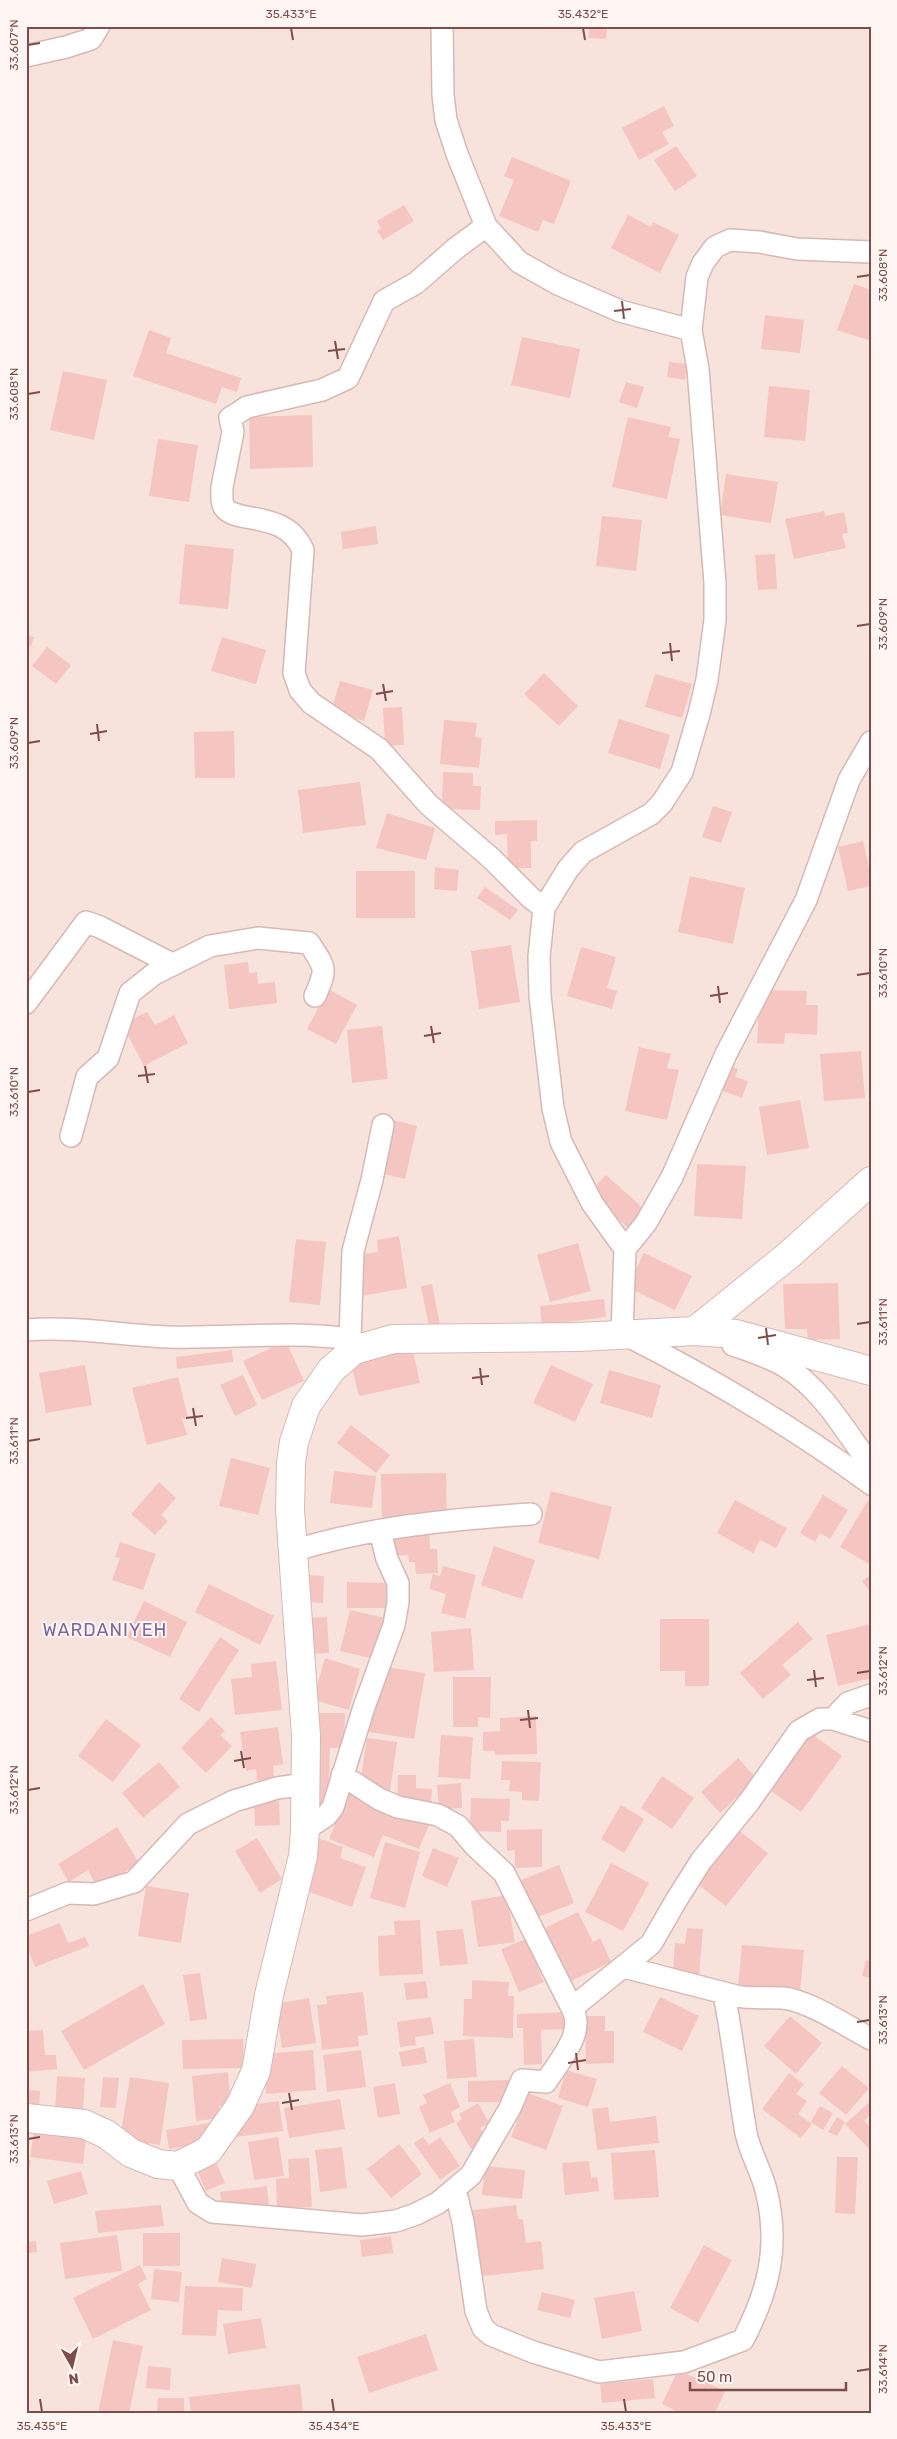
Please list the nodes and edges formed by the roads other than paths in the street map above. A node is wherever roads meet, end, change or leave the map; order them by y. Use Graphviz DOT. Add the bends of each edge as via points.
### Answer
graph roads {
  1 [pos="99,26"];
  2 [pos="442,26"];
  3 [pos="26,56"];
  4 [pos="486,226"];
  5 [pos="871,252"];
  6 [pos="691,330"];
  7 [pos="871,742"];
  8 [pos="544,908"];
  9 [pos="172,964"];
  10 [pos="315,996"];
  11 [pos="26,1003"];
  12 [pos="382,1125"];
  13 [pos="71,1136"];
  14 [pos="871,1180"];
  15 [pos="625,1249"];
  16 [pos="26,1330"];
  17 [pos="695,1331"];
  18 [pos="622,1333"];
  19 [pos="352,1344"];
  20 [pos="871,1371"];
  21 [pos="871,1466"];
  22 [pos="871,1484"];
  23 [pos="531,1514"];
  24 [pos="380,1531"];
  25 [pos="293,1550"];
  26 [pos="871,1695"];
  27 [pos="834,1719"];
  28 [pos="871,1730"];
  29 [pos="342,1775"];
  30 [pos="306,1784"];
  31 [pos="305,1830"];
  32 [pos="26,1910"];
  33 [pos="624,1968"];
  34 [pos="724,1994"];
  35 [pos="572,2008"];
  36 [pos="871,2039"];
  37 [pos="26,2118"];
  38 [pos="178,2166"];
  39 [pos="455,2189"];
  1 -- 3 [label="street" via="91,39"];
  2 -- 4 [label="street" via="446,120"];
  4 -- 6 [label="street" via="519,262 558,284 620,311"];
  4 -- 8 [label="street" via="416,283 384,301 348,378 322,390 247,407 230,418 233,432 222,497 224,506 230,511 270,521 288,530 298,538 303,550 294,673 300,690 311,703 379,749 428,804"];
  5 -- 6 [label="street" via="797,249 730,240 715,247 703,263 697,277"];
  6 -- 8 [label="street" via="698,369 715,583 715,620 699,714 682,772 662,803 651,814 582,852"];
  7 -- 15 [label="street" via="849,780 806,900 726,1054 672,1177 646,1223"];
  8 -- 15 [label="street" via="539,957 540,996 557,1128 572,1168"];
  9 -- 10 [label="street" via="210,946 258,938 309,943 325,975"];
  9 -- 11 [label="street" via="86,922"];
  9 -- 13 [label="street" via="130,993 108,1058 86,1077"];
  12 -- 19 [label="street" via="372,1180 353,1251"];
  14 -- 17 [label="street" via="790,1254"];
  15 -- 18 [label="street"];
  16 -- 19 [label="street" via="58,1327 168,1337 315,1334"];
  17 -- 18 [label="street"];
  17 -- 20 [label="street" via="736,1334"];
  17 -- 21 [label="street" via="766,1357 801,1377"];
  18 -- 19 [label="street" via="579,1337 393,1339"];
  18 -- 22 [label="street" via="726,1390"];
  19 -- 25 [label="street" via="316,1388 294,1442 290,1510"];
  23 -- 24 [label="street"];
  24 -- 25 [label="street"];
  24 -- 29 [label="street" via="387,1559 398,1583 398,1602 394,1625"];
  25 -- 30 [label="street" via="306,1736"];
  26 -- 27 [label="street" via="848,1703"];
  27 -- 28 [label="street"];
  27 -- 33 [label="street" via="820,1719 800,1731 701,1861 658,1935"];
  29 -- 31 [label="street" via="333,1807"];
  29 -- 35 [label="street" via="379,1799 398,1807 438,1815 458,1826 474,1846 504,1873"];
  30 -- 31 [label="street"];
  30 -- 32 [label="street" via="277,1788 234,1801 188,1824 134,1882 94,1894 68,1893"];
  31 -- 38 [label="street" via="303,1856 269,1995 256,2071 240,2106 208,2151"];
  33 -- 34 [label="street"];
  33 -- 35 [label="street"];
  34 -- 36 [label="street" via="753,1999 784,1998"];
  34 -- 39 [label="street" via="747,2134 766,2189 773,2234 765,2291 743,2340 684,2362 599,2372 491,2335 483,2328 476,2311"];
  35 -- 39 [label="street" via="576,2016 575,2035 546,2082 522,2080 510,2108 470,2175"];
  37 -- 38 [label="street" via="84,2124 106,2134 131,2153 158,2164"];
  38 -- 39 [label="street" via="198,2202 212,2212 344,2224 396,2221 438,2203"];
}
